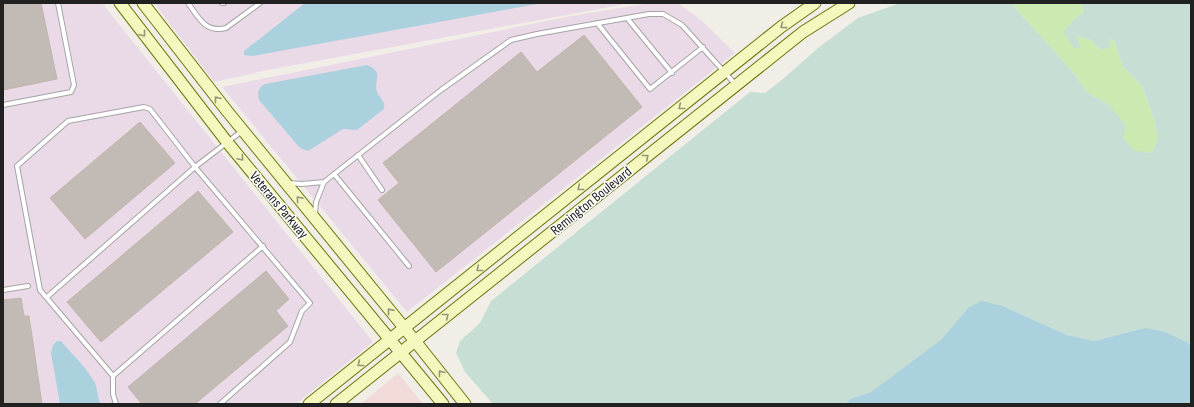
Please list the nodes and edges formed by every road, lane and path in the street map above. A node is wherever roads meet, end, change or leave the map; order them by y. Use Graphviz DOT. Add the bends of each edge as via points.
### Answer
graph roads {
  1 [pos="58,3"];
  2 [pos="120,3"];
  3 [pos="143,3"];
  4 [pos="188,3"];
  5 [pos="260,3"];
  6 [pos="815,3"];
  7 [pos="849,3"];
  8 [pos="627,18"];
  9 [pos="597,23"];
  10 [pos="703,47"];
  11 [pos="726,71"];
  12 [pos="672,72"];
  13 [pos="737,85"];
  14 [pos="3,105"];
  15 [pos="243,131"];
  16 [pos="227,142"];
  17 [pos="358,155"];
  18 [pos="195,167"];
  19 [pos="334,174"];
  20 [pos="285,182"];
  21 [pos="324,182"];
  22 [pos="382,190"];
  23 [pos="314,218"];
  24 [pos="263,246"];
  25 [pos="409,266"];
  26 [pos="28,286"];
  27 [pos="3,290"];
  28 [pos="47,297"];
  29 [pos="405,328"];
  30 [pos="390,340"];
  31 [pos="415,341"];
  32 [pos="401,352"];
  33 [pos="112,376"];
  34 [pos="116,404"];
  35 [pos="220,404"];
  36 [pos="309,404"];
  37 [pos="336,404"];
  38 [pos="443,404"];
  39 [pos="465,404"];
  1 -- 14 [label="lane" via="74,85 71,92"];
  2 -- 16 [label="street, Veterans Parkway, one-way"];
  15 -- 3 [label="street, Veterans Parkway, one-way"];
  4 -- 5 [label="lane" via="206,26 220,29 226,28"];
  6 -- 11 [label="street, Remington Boulevard, one-way"];
  7 -- 13 [label="street, Remington Boulevard" via="803,32"];
  8 -- 9 [label="lane"];
  8 -- 10 [label="lane" via="663,14 682,24"];
  8 -- 12 [label="lane"];
  9 -- 12 [label="lane" via="650,89"];
  9 -- 17 [label="lane" via="512,40 441,90"];
  10 -- 11 [label="lane"];
  10 -- 12 [label="lane"];
  11 -- 13 [label="lane"];
  11 -- 29 [label="street, Remington Boulevard, one-way"];
  31 -- 13 [label="street, Remington Boulevard, one-way"];
  15 -- 16 [label="lane"];
  15 -- 20 [label="street, Veterans Parkway"];
  16 -- 18 [label="lane"];
  16 -- 30 [label="street, Veterans Parkway, one-way"];
  17 -- 19 [label="lane"];
  17 -- 22 [label="lane"];
  18 -- 24 [label="lane"];
  18 -- 28 [label="lane"];
  18 -- 28 [label="lane" via="150,109 144,107 68,122 17,166 40,290"];
  19 -- 21 [label="lane"];
  19 -- 25 [label="lane"];
  20 -- 21 [label="lane"];
  23 -- 20 [label="street, Veterans Parkway, one-way"];
  21 -- 23 [label="lane" via="316,202"];
  29 -- 23 [label="street, Veterans Parkway, one-way"];
  24 -- 33 [label="lane"];
  24 -- 35 [label="lane" via="310,303 302,311 290,342"];
  26 -- 27 [label="lane"];
  28 -- 33 [label="lane"];
  29 -- 30 [label="street, Remington Boulevard"];
  29 -- 31 [label="street, Veterans Parkway"];
  30 -- 32 [label="street, Veterans Parkway"];
  30 -- 36 [label="street, Remington Boulevard, one-way"];
  31 -- 32 [label="street, Remington Boulevard"];
  39 -- 31 [label="street, Veterans Parkway, one-way"];
  32 -- 37 [label="street, Remington Boulevard"];
  32 -- 38 [label="street, Veterans Parkway"];
  33 -- 34 [label="lane"];
}
